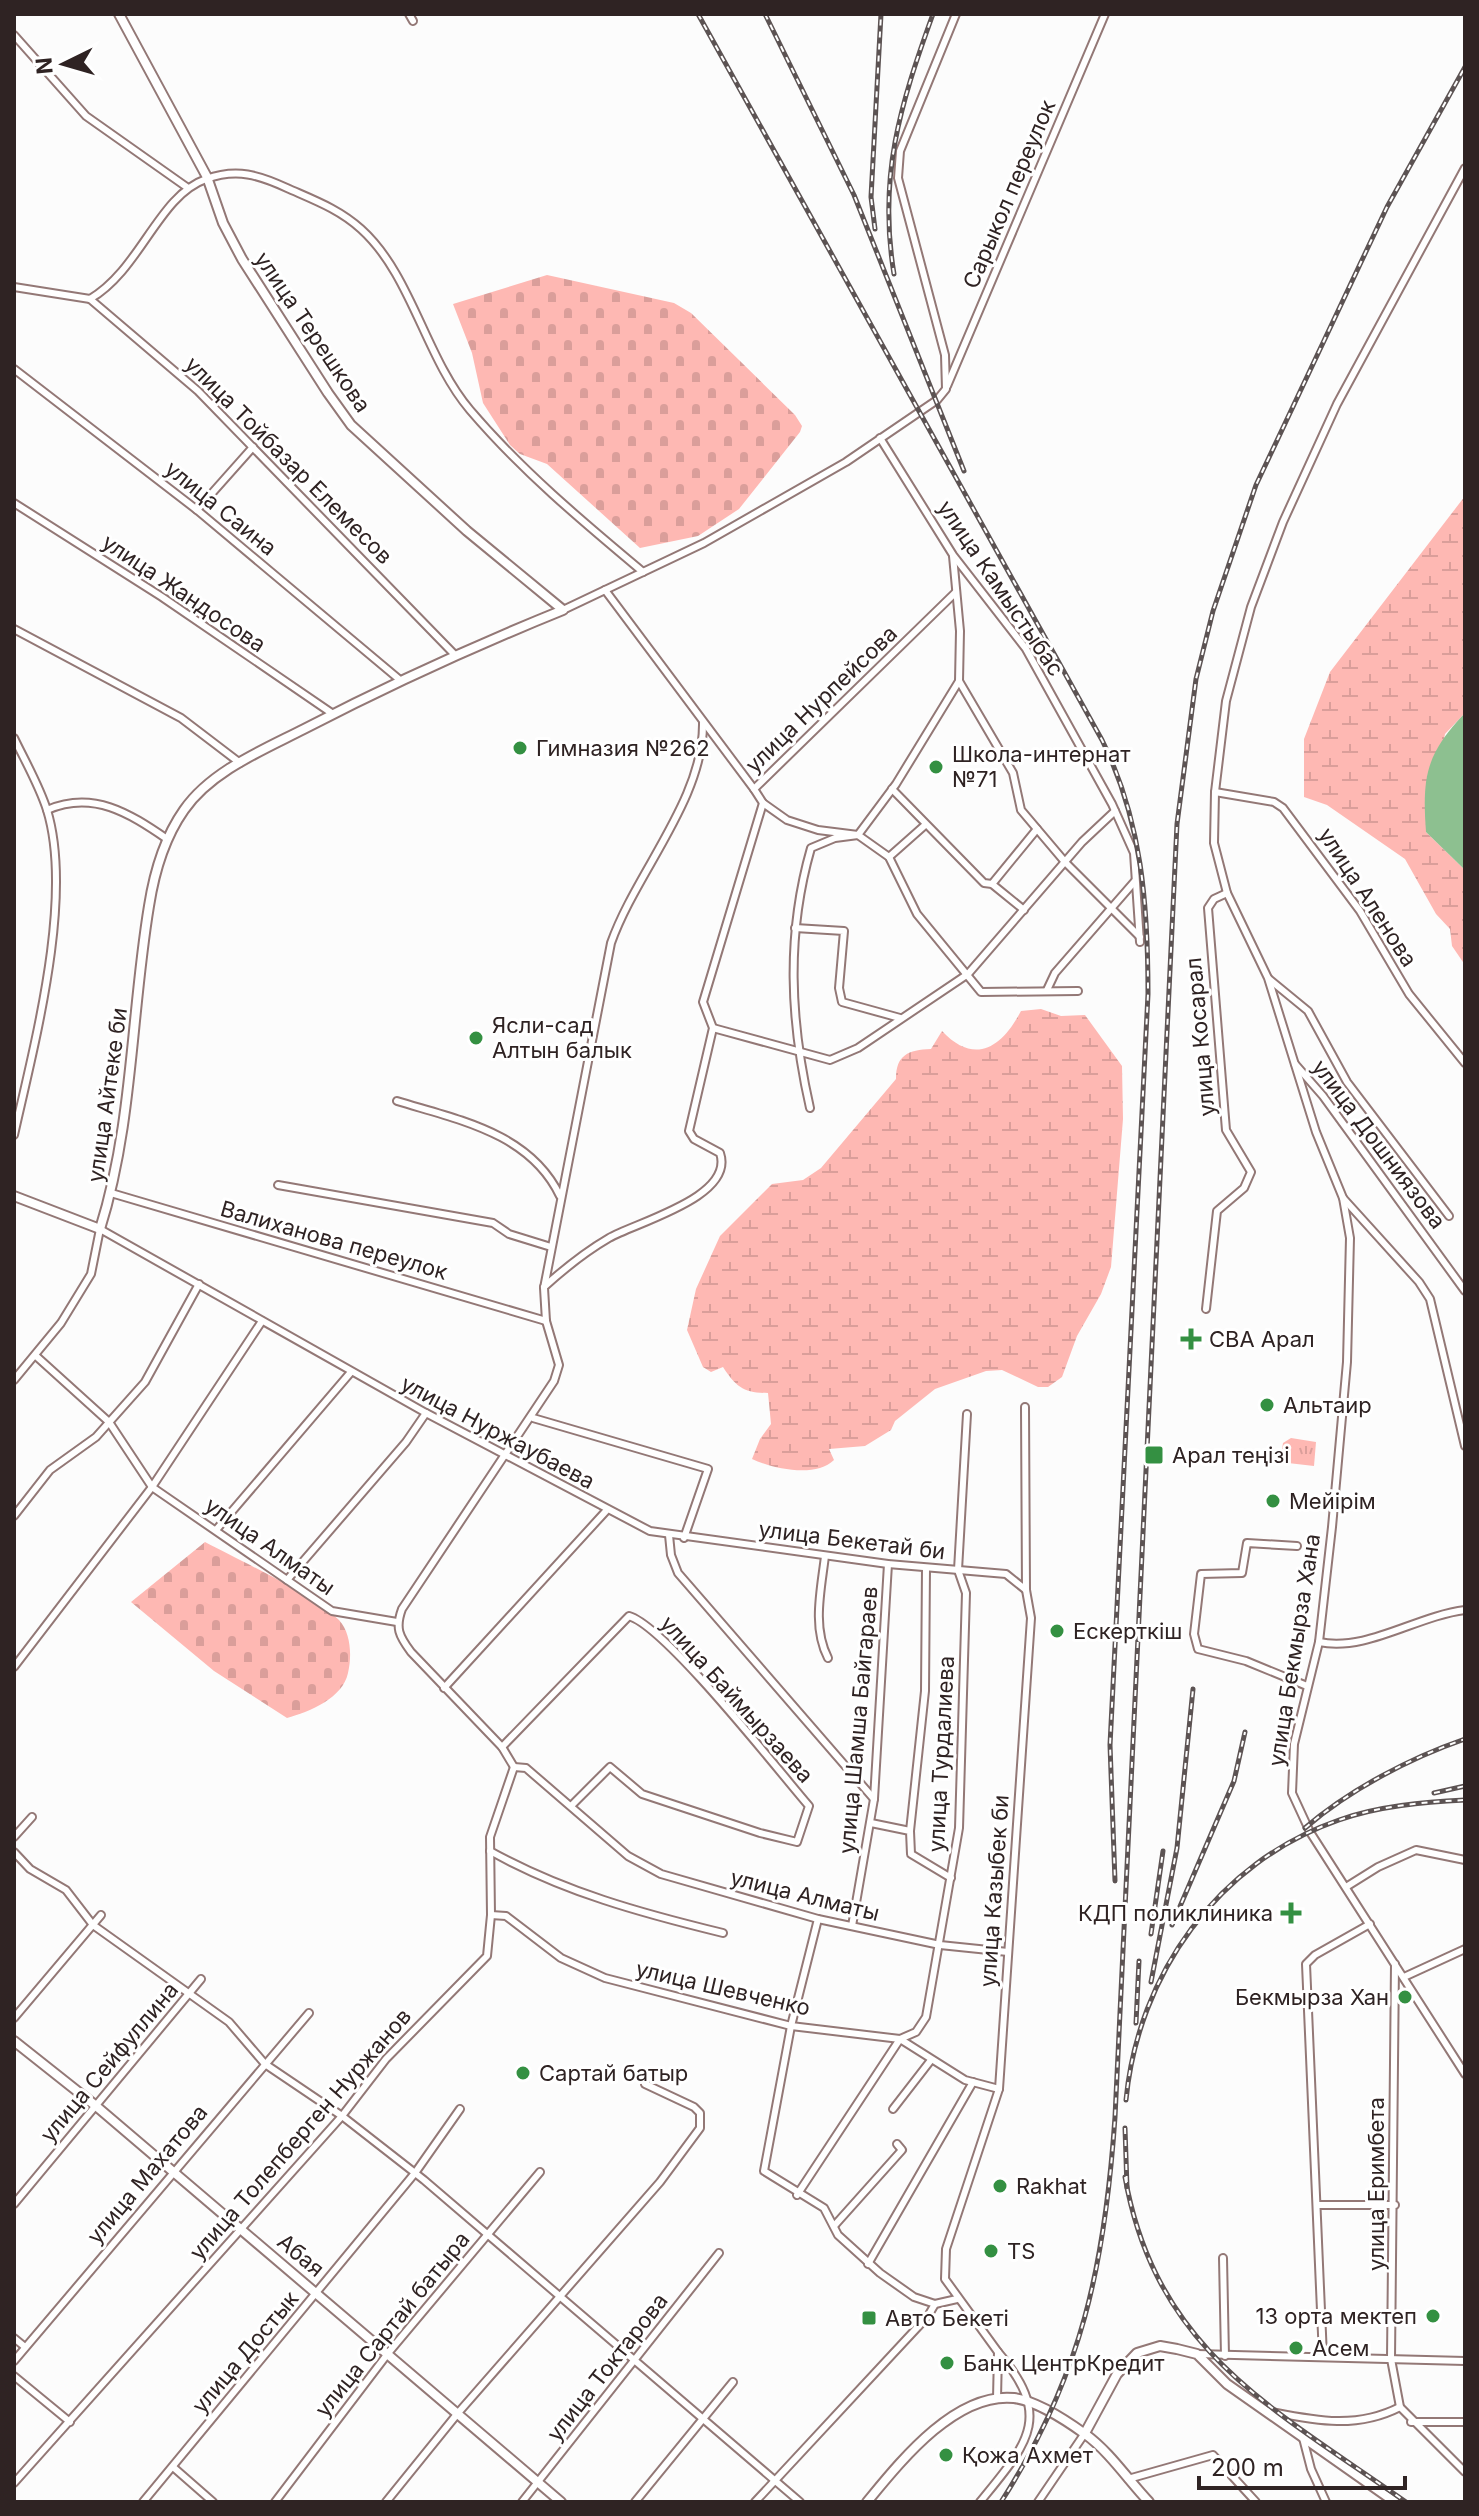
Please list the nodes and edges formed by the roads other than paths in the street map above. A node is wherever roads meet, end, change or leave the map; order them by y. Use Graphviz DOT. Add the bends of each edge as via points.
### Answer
graph roads {
  1 [pos="119,14"];
  2 [pos="956,14"];
  3 [pos="1105,14"];
  4 [pos="14,35"];
  5 [pos="1465,168"];
  6 [pos="208,178"];
  7 [pos="188,188"];
  8 [pos="14,287"];
  9 [pos="90,299"];
  10 [pos="14,369"];
  11 [pos="946,389"];
  12 [pos="880,438"];
  13 [pos="253,447"];
  14 [pos="14,503"];
  15 [pos="197,510"];
  16 [pos="953,555"];
  17 [pos="643,572"];
  18 [pos="605,590"];
  19 [pos="956,592"];
  20 [pos="563,610"];
  21 [pos="14,629"];
  22 [pos="454,654"];
  23 [pos="400,680"];
  24 [pos="959,681"];
  25 [pos="333,714"];
  26 [pos="703,723"];
  27 [pos="14,738"];
  28 [pos="240,763"];
  29 [pos="754,789"];
  30 [pos="892,789"];
  31 [pos="1215,792"];
  32 [pos="763,803"];
  33 [pos="47,810"];
  34 [pos="1115,811"];
  35 [pos="924,826"];
  36 [pos="1037,829"];
  37 [pos="858,835"];
  38 [pos="167,839"];
  39 [pos="889,857"];
  40 [pos="1065,862"];
  41 [pos="1136,881"];
  42 [pos="992,884"];
  43 [pos="1227,893"];
  44 [pos="1111,907"];
  45 [pos="1024,910"];
  46 [pos="795,928"];
  47 [pos="968,974"];
  48 [pos="1268,978"];
  49 [pos="1047,990"];
  50 [pos="1078,991"];
  51 [pos="900,1018"];
  52 [pos="713,1028"];
  53 [pos="798,1053"];
  54 [pos="1291,1059"];
  55 [pos="1465,1063"];
  56 [pos="397,1101"];
  57 [pos="810,1108"];
  58 [pos="14,1135"];
  59 [pos="278,1185"];
  60 [pos="111,1193"];
  61 [pos="14,1196"];
  62 [pos="560,1196"];
  63 [pos="1343,1198"];
  64 [pos="1449,1216"];
  65 [pos="100,1229"];
  66 [pos="551,1247"];
  67 [pos="199,1284"];
  68 [pos="544,1288"];
  69 [pos="1465,1291"];
  70 [pos="1206,1309"];
  71 [pos="262,1321"];
  72 [pos="546,1321"];
  73 [pos="36,1356"];
  74 [pos="351,1372"];
  75 [pos="14,1380"];
  76 [pos="1025,1407"];
  77 [pos="426,1413"];
  78 [pos="967,1414"];
  79 [pos="533,1418"];
  80 [pos="109,1422"];
  81 [pos="1465,1446"];
  82 [pos="505,1457"];
  83 [pos="152,1487"];
  84 [pos="606,1511"];
  85 [pos="14,1516"];
  86 [pos="216,1530"];
  87 [pos="669,1535"];
  88 [pos="684,1538"];
  89 [pos="1297,1546"];
  90 [pos="825,1556"];
  91 [pos="888,1564"];
  92 [pos="926,1568"];
  93 [pos="958,1570"];
  94 [pos="287,1580"];
  95 [pos="1026,1590"];
  96 [pos="1465,1610"];
  97 [pos="397,1622"];
  98 [pos="1319,1642"];
  99 [pos="828,1658"];
  100 [pos="14,1667"];
  101 [pos="1307,1686"];
  102 [pos="444,1688"];
  103 [pos="502,1747"];
  104 [pos="514,1767"];
  105 [pos="874,1799"];
  106 [pos="571,1806"];
  107 [pos="32,1817"];
  108 [pos="871,1823"];
  109 [pos="910,1831"];
  110 [pos="14,1837"];
  111 [pos="490,1851"];
  112 [pos="14,1852"];
  113 [pos="1465,1860"];
  114 [pos="951,1878"];
  115 [pos="1346,1887"];
  116 [pos="101,1915"];
  117 [pos="491,1915"];
  118 [pos="818,1919"];
  119 [pos="1370,1924"];
  120 [pos="93,1925"];
  121 [pos="852,1926"];
  122 [pos="723,1933"];
  123 [pos="940,1945"];
  124 [pos="1465,1949"];
  125 [pos="1008,1952"];
  126 [pos="1395,1963"];
  127 [pos="1404,1977"];
  128 [pos="201,1979"];
  129 [pos="188,1995"];
  130 [pos="309,2013"];
  131 [pos="14,2018"];
  132 [pos="791,2026"];
  133 [pos="900,2039"];
  134 [pos="14,2041"];
  135 [pos="931,2060"];
  136 [pos="265,2064"];
  137 [pos="1465,2074"];
  138 [pos="973,2082"];
  139 [pos="645,2084"];
  140 [pos="999,2089"];
  141 [pos="96,2106"];
  142 [pos="460,2109"];
  143 [pos="893,2109"];
  144 [pos="342,2116"];
  145 [pos="897,2144"];
  146 [pos="173,2171"];
  147 [pos="540,2172"];
  148 [pos="415,2173"];
  149 [pos="797,2195"];
  150 [pos="14,2204"];
  151 [pos="1317,2205"];
  152 [pos="1395,2205"];
  153 [pos="834,2226"];
  154 [pos="240,2228"];
  155 [pos="486,2236"];
  156 [pos="719,2253"];
  157 [pos="1223,2258"];
  158 [pos="868,2264"];
  159 [pos="317,2292"];
  160 [pos="558,2298"];
  161 [pos="957,2299"];
  162 [pos="935,2304"];
  163 [pos="14,2338"];
  164 [pos="25,2347"];
  165 [pos="389,2352"];
  166 [pos="998,2352"];
  167 [pos="1197,2354"];
  168 [pos="1225,2356"];
  169 [pos="1323,2357"];
  170 [pos="1391,2359"];
  171 [pos="14,2361"];
  172 [pos="1465,2361"];
  173 [pos="634,2362"];
  174 [pos="14,2376"];
  175 [pos="733,2382"];
  176 [pos="997,2399"];
  177 [pos="1030,2402"];
  178 [pos="1400,2407"];
  179 [pos="1267,2411"];
  180 [pos="458,2413"];
  181 [pos="703,2419"];
  182 [pos="70,2422"];
  183 [pos="1411,2422"];
  184 [pos="1465,2422"];
  185 [pos="1085,2433"];
  186 [pos="1303,2436"];
  187 [pos="173,2467"];
  188 [pos="1465,2472"];
  189 [pos="773,2479"];
  190 [pos="1128,2479"];
  191 [pos="14,2483"];
  192 [pos="538,2483"];
  193 [pos="1043,2500"];
  194 [pos="143,2502"];
  195 [pos="213,2502"];
  196 [pos="275,2502"];
  197 [pos="386,2502"];
  198 [pos="522,2502"];
  199 [pos="561,2502"];
  200 [pos="635,2502"];
  201 [pos="755,2502"];
  202 [pos="800,2502"];
  203 [pos="867,2502"];
  204 [pos="980,2502"];
  205 [pos="1149,2502"];
  206 [pos="1256,2502"];
  207 [pos="1326,2502"];
  208 [pos="1395,2502"];
  1 -- 6 [label="street, улица Терешкова"];
  2 -- 11 [label="street" via="900,151 898,178 945,355"];
  3 -- 11 [label="street, Сарыкол переулок"];
  4 -- 7 [label="street" via="86,116"];
  5 -- 31 [label="street" via="1337,404 1283,522 1251,607 1230,688"];
  6 -- 7 [label="street"];
  6 -- 17 [label="street" via="262,175 326,203 360,227 376,244 446,378 469,409 528,475"];
  6 -- 20 [label="street, улица Терешкова" via="242,259 351,425"];
  7 -- 9 [label="street" via="172,202 123,274"];
  8 -- 9 [label="street"];
  9 -- 13 [label="street, улица Тойбазар Елемесов" via="198,391"];
  10 -- 15 [label="street, улица Саина"];
  11 -- 12 [label="street"];
  12 -- 16 [label="street, улица Камыстыбас"];
  12 -- 17 [label="street" via="704,543"];
  13 -- 15 [label="street"];
  13 -- 22 [label="street, улица Тойбазар Елемесов"];
  14 -- 25 [label="street, улица Жандосова"];
  15 -- 23 [label="street, улица Саина"];
  16 -- 19 [label="street"];
  16 -- 34 [label="street, улица Камыстыбас" via="1026,649"];
  17 -- 18 [label="street"];
  18 -- 20 [label="street"];
  18 -- 26 [label="street"];
  19 -- 24 [label="street"];
  19 -- 29 [label="street, улица Нурпейсова"];
  20 -- 22 [label="street, улица Айтеке би"];
  21 -- 28 [label="street" via="181,718"];
  22 -- 23 [label="street, улица Айтеке би"];
  23 -- 25 [label="street, улица Айтеке би"];
  24 -- 30 [label="street"];
  24 -- 36 [label="street" via="1013,773 1021,810"];
  25 -- 28 [label="street, улица Айтеке би"];
  26 -- 29 [label="street"];
  26 -- 62 [label="street" via="695,775 622,911 611,943"];
  27 -- 33 [label="street"];
  28 -- 38 [label="street, улица Айтеке би" via="201,791"];
  29 -- 32 [label="street, улица Нурпейсова"];
  30 -- 35 [label="street"];
  30 -- 37 [label="street"];
  31 -- 43 [label="street" via="1214,843"];
  31 -- 55 [label="street, улица Аленова" via="1283,808 1360,911 1409,994"];
  32 -- 37 [label="street" via="787,820"];
  32 -- 52 [label="street, улица Нурпейсова" via="703,1002"];
  33 -- 38 [label="street" via="69,800 127,811"];
  33 -- 58 [label="street" via="55,855 52,931"];
  34 -- 40 [label="street"];
  34 -- 41 [label="street, улица Камыстыбас" via="1134,853"];
  35 -- 39 [label="street"];
  35 -- 42 [label="street" via="984,883"];
  36 -- 40 [label="street"];
  36 -- 42 [label="street"];
  37 -- 39 [label="street"];
  37 -- 46 [label="street" via="811,848"];
  38 -- 60 [label="street, улица Айтеке би" via="150,902 122,1147"];
  39 -- 47 [label="street" via="917,914"];
  40 -- 44 [label="street"];
  40 -- 45 [label="street"];
  41 -- 44 [label="street"];
  41 -- 44 [label="street, улица Камыстыбас" via="1140,939"];
  42 -- 45 [label="street"];
  43 -- 48 [label="street"];
  43 -- 70 [label="street, улица Косарал" via="1208,908 1214,1003 1226,1130 1251,1172 1244,1188 1217,1211"];
  44 -- 49 [label="street" via="1055,973"];
  45 -- 47 [label="street"];
  46 -- 51 [label="street" via="844,931 842,1002"];
  46 -- 53 [label="street" via="792,977"];
  47 -- 49 [label="street" via="981,992"];
  47 -- 51 [label="street"];
  48 -- 54 [label="street"];
  48 -- 64 [label="street" via="1308,1011 1347,1082"];
  49 -- 50 [label="street"];
  51 -- 53 [label="street" via="858,1048 830,1060"];
  52 -- 53 [label="street"];
  52 -- 68 [label="street, улица Нурпейсова" via="689,1131 720,1153 723,1163 713,1183 664,1214 612,1236 570,1263"];
  53 -- 57 [label="street"];
  54 -- 63 [label="street"];
  54 -- 69 [label="street, улица Дошниязова"];
  56 -- 62 [label="street" via="514,1143 550,1176"];
  59 -- 66 [label="street" via="493,1223 509,1234"];
  60 -- 65 [label="street, улица Айтеке би"];
  60 -- 72 [label="street, Валиханова переулок"];
  61 -- 65 [label="street, улица Нуржаубаева"];
  62 -- 66 [label="street"];
  63 -- 81 [label="street" via="1430,1299"];
  63 -- 98 [label="street, улица Бекмырза Хана" via="1352,1279"];
  65 -- 67 [label="street, улица Нуржаубаева"];
  65 -- 73 [label="street, улица Айтеке би" via="91,1274"];
  66 -- 68 [label="street"];
  67 -- 71 [label="street, улица Нуржаубаева"];
  67 -- 80 [label="street" via="145,1382"];
  68 -- 72 [label="street"];
  71 -- 74 [label="street, улица Нуржаубаева"];
  71 -- 83 [label="street"];
  72 -- 79 [label="street" via="559,1365"];
  73 -- 75 [label="street, улица Айтеке би"];
  73 -- 80 [label="street, улица Алматы"];
  74 -- 77 [label="street, улица Нуржаубаева"];
  74 -- 86 [label="street"];
  76 -- 95 [label="street, улица Казыбек би"];
  77 -- 82 [label="street, улица Нуржаубаева"];
  77 -- 94 [label="street"];
  78 -- 93 [label="street, улица Турдалиева"];
  79 -- 82 [label="street"];
  79 -- 88 [label="street" via="708,1469"];
  80 -- 83 [label="street, улица Алматы"];
  80 -- 85 [label="street" via="50,1470"];
  82 -- 84 [label="street, улица Нуржаубаева"];
  82 -- 97 [label="street"];
  83 -- 86 [label="street, улица Алматы"];
  83 -- 100 [label="street"];
  84 -- 87 [label="street, улица Нуржаубаева"];
  84 -- 102 [label="street"];
  86 -- 94 [label="street, улица Алматы"];
  87 -- 88 [label="street, улица Бекетай би"];
  87 -- 105 [label="street" via="678,1573"];
  88 -- 90 [label="street, улица Бекетай би"];
  89 -- 101 [label="street" via="1247,1543 1242,1573 1201,1574 1194,1634 1198,1649 1246,1661"];
  90 -- 91 [label="street, улица Бекетай би"];
  90 -- 99 [label="street" via="819,1627"];
  91 -- 92 [label="street, улица Бекетай би"];
  91 -- 105 [label="street, улица Шамша Байгараев"];
  92 -- 93 [label="street, улица Бекетай би"];
  92 -- 109 [label="street" via="925,1691"];
  93 -- 95 [label="street, улица Бекетай би" via="1006,1574"];
  93 -- 114 [label="street, улица Турдалиева" via="966,1593 963,1761"];
  94 -- 97 [label="street, улица Алматы" via="332,1611"];
  95 -- 125 [label="street, улица Казыбек би" via="1031,1618"];
  96 -- 98 [label="street" via="1340,1646"];
  97 -- 102 [label="street, улица Алматы" via="399,1637"];
  98 -- 101 [label="street, улица Бекмырза Хана"];
  101 -- 115 [label="street, улица Бекмырза Хана" via="1294,1744 1292,1793"];
  102 -- 103 [label="street, улица Алматы"];
  103 -- 104 [label="street, улица Алматы"];
  103 -- 106 [label="street, улица Баймырзаева" via="629,1616 668,1644 809,1806 797,1842 642,1794 610,1767"];
  104 -- 106 [label="street, улица Алматы" via="526,1768"];
  104 -- 111 [label="street, улица Толепберген Нуржанов"];
  105 -- 108 [label="street, улица Шамша Байгараев"];
  106 -- 118 [label="street, улица Алматы" via="628,1856 661,1874"];
  107 -- 110 [label="street"];
  108 -- 109 [label="street"];
  108 -- 121 [label="street, улица Шамша Байгараев"];
  109 -- 114 [label="street" via="911,1854"];
  111 -- 117 [label="street, улица Толепберген Нуржанов"];
  111 -- 122 [label="street" via="538,1877 628,1910"];
  112 -- 120 [label="street" via="30,1869 66,1890"];
  113 -- 115 [label="street" via="1416,1850"];
  114 -- 123 [label="street, улица Турдалиева"];
  115 -- 119 [label="street, улица Бекмырза Хана"];
  116 -- 120 [label="street"];
  117 -- 132 [label="street, улица Шевченко" via="506,1916 561,1958 605,1978"];
  117 -- 144 [label="street, улица Толепберген Нуржанов" via="487,1956 386,2059"];
  118 -- 121 [label="street, улица Алматы"];
  118 -- 132 [label="street"];
  119 -- 126 [label="street, улица Бекмырза Хана"];
  119 -- 151 [label="street" via="1306,1964"];
  120 -- 129 [label="street"];
  120 -- 131 [label="street"];
  121 -- 123 [label="street, улица Алматы"];
  123 -- 125 [label="street, улица Алматы"];
  123 -- 133 [label="street, улица Турдалиева" via="926,2017 916,2032"];
  124 -- 127 [label="street"];
  125 -- 140 [label="street, улица Казыбек би"];
  126 -- 127 [label="street, улица Бекмырза Хана"];
  126 -- 152 [label="street, улица Еримбета"];
  127 -- 137 [label="street, улица Бекмырза Хана"];
  128 -- 129 [label="street, улица Сейфуллина"];
  129 -- 136 [label="street" via="229,2022"];
  129 -- 141 [label="street, улица Сейфуллина"];
  130 -- 136 [label="street, улица Махатова"];
  132 -- 133 [label="street, улица Шевченко"];
  132 -- 149 [label="street" via="764,2171"];
  133 -- 135 [label="street, улица Шевченко"];
  133 -- 149 [label="street, улица Турдалиева"];
  134 -- 141 [label="street, Абая"];
  135 -- 138 [label="street, улица Шевченко"];
  135 -- 143 [label="street"];
  136 -- 144 [label="street"];
  136 -- 146 [label="street, улица Махатова"];
  138 -- 140 [label="street, улица Шевченко"];
  138 -- 158 [label="street"];
  139 -- 160 [label="street" via="694,2107 701,2124 660,2182"];
  140 -- 161 [label="street, улица Казыбек би" via="946,2249 945,2279"];
  141 -- 146 [label="street, Абая"];
  141 -- 150 [label="street, улица Сейфуллина"];
  142 -- 148 [label="street, улица Достык"];
  144 -- 148 [label="street"];
  144 -- 154 [label="street, улица Толепберген Нуржанов"];
  145 -- 153 [label="street" via="902,2150"];
  146 -- 154 [label="street, Абая"];
  146 -- 164 [label="street, улица Махатова"];
  147 -- 155 [label="street, улица Сартай батыра"];
  148 -- 155 [label="street"];
  148 -- 159 [label="street, улица Достык"];
  149 -- 153 [label="street" via="824,2208"];
  151 -- 152 [label="street"];
  151 -- 169 [label="street"];
  152 -- 170 [label="street, улица Еримбета"];
  153 -- 158 [label="street"];
  154 -- 159 [label="street, Абая"];
  154 -- 182 [label="street, улица Толепберген Нуржанов"];
  155 -- 160 [label="street"];
  155 -- 165 [label="street, улица Сартай батыра"];
  156 -- 173 [label="street, улица Токтарова"];
  157 -- 168 [label="street"];
  158 -- 162 [label="street" via="906,2292"];
  159 -- 165 [label="street, Абая"];
  159 -- 187 [label="street, улица Достык"];
  160 -- 173 [label="street"];
  160 -- 180 [label="street"];
  161 -- 162 [label="street"];
  161 -- 166 [label="street, улица Казыбек би"];
  162 -- 189 [label="street"];
  163 -- 164 [label="street"];
  164 -- 171 [label="street, улица Махатова"];
  165 -- 180 [label="street, Абая"];
  165 -- 196 [label="street, улица Сартай батыра"];
  166 -- 176 [label="street"];
  166 -- 177 [label="street, улица Казыбек би"];
  167 -- 168 [label="street"];
  167 -- 179 [label="street" via="1227,2384"];
  167 -- 185 [label="street" via="1160,2346 1137,2353 1117,2374"];
  168 -- 169 [label="street"];
  169 -- 170 [label="street"];
  170 -- 172 [label="street"];
  170 -- 178 [label="street, улица Еримбета"];
  173 -- 181 [label="street"];
  173 -- 192 [label="street, улица Токтарова"];
  174 -- 182 [label="street"];
  175 -- 181 [label="street"];
  176 -- 177 [label="street"];
  176 -- 203 [label="street" via="970,2408 923,2439"];
  177 -- 185 [label="street"];
  177 -- 204 [label="street" via="1028,2439"];
  178 -- 179 [label="street" via="1338,2423"];
  178 -- 183 [label="street, улица Еримбета"];
  179 -- 186 [label="street"];
  180 -- 192 [label="street, Абая"];
  180 -- 197 [label="street"];
  181 -- 189 [label="street"];
  181 -- 200 [label="street"];
  182 -- 191 [label="street, улица Толепберген Нуржанов"];
  183 -- 184 [label="street"];
  183 -- 188 [label="street, улица Еримбета"];
  185 -- 190 [label="street"];
  185 -- 193 [label="street"];
  186 -- 207 [label="street"];
  186 -- 208 [label="street"];
  187 -- 194 [label="street, улица Достык"];
  187 -- 195 [label="street"];
  189 -- 201 [label="street"];
  189 -- 202 [label="street"];
  190 -- 205 [label="street"];
  190 -- 206 [label="street" via="1213,2455"];
  192 -- 198 [label="street, улица Токтарова"];
  192 -- 199 [label="street, Абая"];
}
